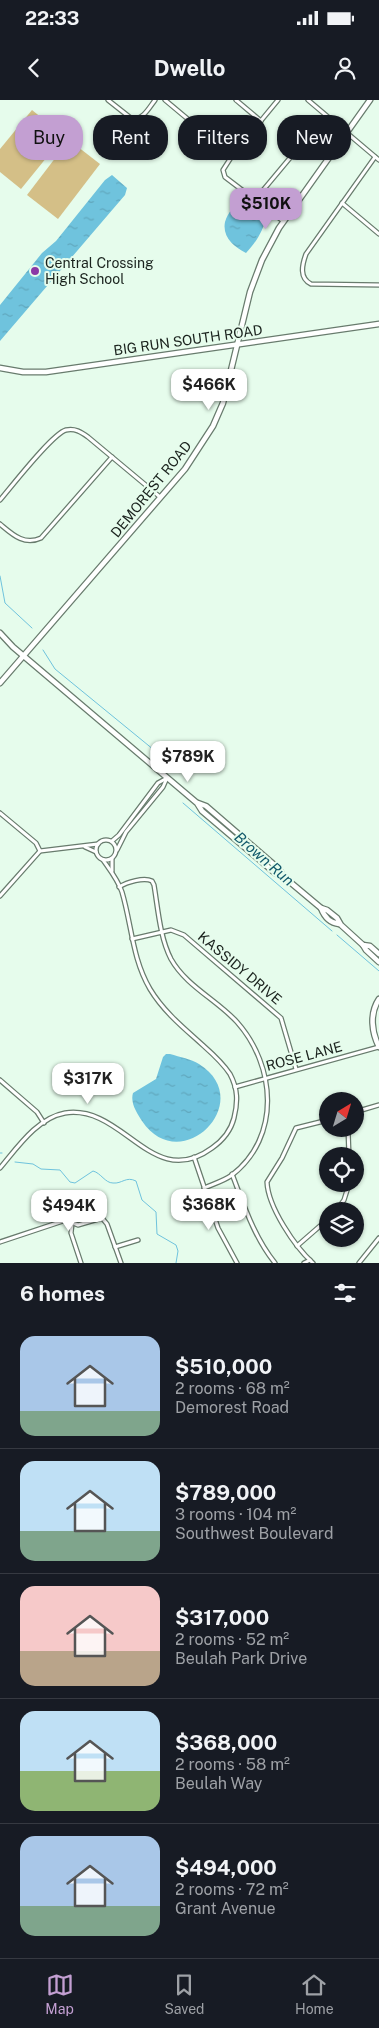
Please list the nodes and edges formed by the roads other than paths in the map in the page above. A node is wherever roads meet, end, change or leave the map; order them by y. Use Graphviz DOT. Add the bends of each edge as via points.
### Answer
graph roads {
  1 [pos="108,100"];
  2 [pos="155,100"];
  3 [pos="165,100"];
  4 [pos="236,100"];
  5 [pos="278,100"];
  6 [pos="308,100"];
  7 [pos="370,100"];
  8 [pos="183,115"];
  9 [pos="254,115"];
  10 [pos="266,115"];
  11 [pos="324,115"];
  12 [pos="351,126"];
  13 [pos="351,137"];
  14 [pos="375,157"];
  15 [pos="229,160"];
  16 [pos="288,160"];
  17 [pos="327,160"];
  18 [pos="379,160"];
  19 [pos="254,201"];
  20 [pos="342,203"];
  21 [pos="284,221"];
  22 [pos="379,234"];
  23 [pos="379,284"];
  24 [pos="379,324"];
  25 [pos="237,345"];
  26 [pos="0,368"];
  27 [pos="112,457"];
  28 [pos="160,497"];
  29 [pos="0,500"];
  30 [pos="0,524"];
  31 [pos="0,632"];
  32 [pos="24,656"];
  33 [pos="0,683"];
  34 [pos="167,778"];
  35 [pos="0,813"];
  36 [pos="112,841"];
  37 [pos="98,844"];
  38 [pos="85,847"];
  39 [pos="117,850"];
  40 [pos="40,851"];
  41 [pos="96,852"];
  42 [pos="112,859"];
  43 [pos="103,860"];
  44 [pos="112,872"];
  45 [pos="119,887"];
  46 [pos="0,896"];
  47 [pos="163,932"];
  48 [pos="132,939"];
  49 [pos="363,945"];
  50 [pos="379,954"];
  51 [pos="379,962"];
  52 [pos="379,999"];
  53 [pos="379,1007"];
  54 [pos="374,1012"];
  55 [pos="379,1047"];
  56 [pos="296,1069"];
  57 [pos="265,1079"];
  58 [pos="0,1080"];
  59 [pos="235,1087"];
  60 [pos="379,1105"];
  61 [pos="364,1109"];
  62 [pos="319,1122"];
  63 [pos="44,1123"];
  64 [pos="194,1157"];
  65 [pos="0,1168"];
  66 [pos="232,1174"];
  67 [pos="204,1188"];
  68 [pos="72,1224"];
  69 [pos="319,1227"];
  70 [pos="379,1238"];
  71 [pos="138,1240"];
  72 [pos="0,1242"];
  73 [pos="297,1246"];
  74 [pos="115,1247"];
  75 [pos="310,1262"];
  76 [pos="80,1263"];
  77 [pos="121,1263"];
  78 [pos="236,1263"];
  79 [pos="275,1263"];
  80 [pos="304,1263"];
  81 [pos="359,1263"];
  1 -- 2 [label="street" via="132,119 141,118"];
  3 -- 8 [label="street"];
  4 -- 9 [label="street"];
  5 -- 10 [label="street"];
  6 -- 11 [label="street"];
  7 -- 12 [label="street, DEMOREST ROAD"];
  13 -- 14 [label="street"];
  14 -- 18 [label="street"];
  14 -- 20 [label="street"];
  15 -- 19 [label="street" via="223,167 223,174"];
  16 -- 19 [label="street"];
  17 -- 21 [label="street, DEMOREST ROAD"];
  19 -- 21 [label="street"];
  20 -- 22 [label="street"];
  20 -- 23 [label="street" via="306,254 302,273 311,284"];
  21 -- 25 [label="street, DEMOREST ROAD" via="262,260"];
  24 -- 25 [label="street, BIG RUN SOUTH ROAD"];
  25 -- 26 [label="street, BIG RUN SOUTH ROAD" via="46,372"];
  25 -- 28 [label="street, DEMOREST ROAD" via="223,403 212,426 189,464"];
  27 -- 28 [label="street"];
  27 -- 29 [label="street" via="80,431 71,429 57,435"];
  27 -- 30 [label="street" via="39,540 31,542 18,538"];
  28 -- 32 [label="street, DEMOREST ROAD"];
  31 -- 32 [label="street"];
  32 -- 33 [label="street, DEMOREST ROAD"];
  32 -- 34 [label="street"];
  34 -- 36 [label="street" via="158,783"];
  34 -- 39 [label="street" via="126,832"];
  34 -- 49 [label="street" via="197,803 206,806 279,869 284,877 337,918 339,924"];
  35 -- 40 [label="street"];
  36 -- 37 [label="street"];
  36 -- 39 [label="street"];
  37 -- 38 [label="street"];
  37 -- 41 [label="street"];
  38 -- 40 [label="street"];
  38 -- 41 [label="street"];
  39 -- 42 [label="street"];
  40 -- 46 [label="street"];
  41 -- 43 [label="street"];
  42 -- 43 [label="street"];
  42 -- 44 [label="street"];
  43 -- 44 [label="street"];
  44 -- 45 [label="street"];
  45 -- 47 [label="street" via="152,881"];
  45 -- 48 [label="street"];
  47 -- 48 [label="street, KASSIDY DRIVE"];
  47 -- 56 [label="street, KASSIDY DRIVE" via="171,930 184,935 281,1018"];
  47 -- 57 [label="street" via="167,950 180,971 242,1028 257,1054"];
  48 -- 59 [label="street" via="142,974 162,1007 219,1060"];
  49 -- 50 [label="street" via="370,946"];
  49 -- 51 [label="street"];
  52 -- 54 [label="street"];
  53 -- 54 [label="street"];
  54 -- 55 [label="street" via="372,1022"];
  55 -- 56 [label="street, ROSE LANE"];
  56 -- 57 [label="street, ROSE LANE"];
  57 -- 59 [label="street, ROSE LANE"];
  57 -- 66 [label="street" via="268,1100 265,1125 252,1152"];
  58 -- 63 [label="street" via="37,1112"];
  59 -- 64 [label="street" via="235,1112 229,1130 218,1143"];
  60 -- 61 [label="street"];
  62 -- 73 [label="street" via="296,1128 267,1182 278,1214"];
  63 -- 64 [label="street" via="65,1114 90,1114 111,1123 152,1154 172,1160"];
  63 -- 65 [label="street"];
  64 -- 67 [label="street"];
  66 -- 67 [label="street"];
  66 -- 79 [label="street" via="249,1220"];
  67 -- 78 [label="street" via="218,1228"];
  68 -- 72 [label="street" via="66,1220"];
  68 -- 74 [label="street" via="104,1219"];
  68 -- 76 [label="street" via="70,1233"];
  69 -- 73 [label="street"];
  70 -- 81 [label="street"];
  71 -- 74 [label="street"];
  73 -- 75 [label="street"];
  74 -- 77 [label="street"];
  75 -- 80 [label="street"];
}
